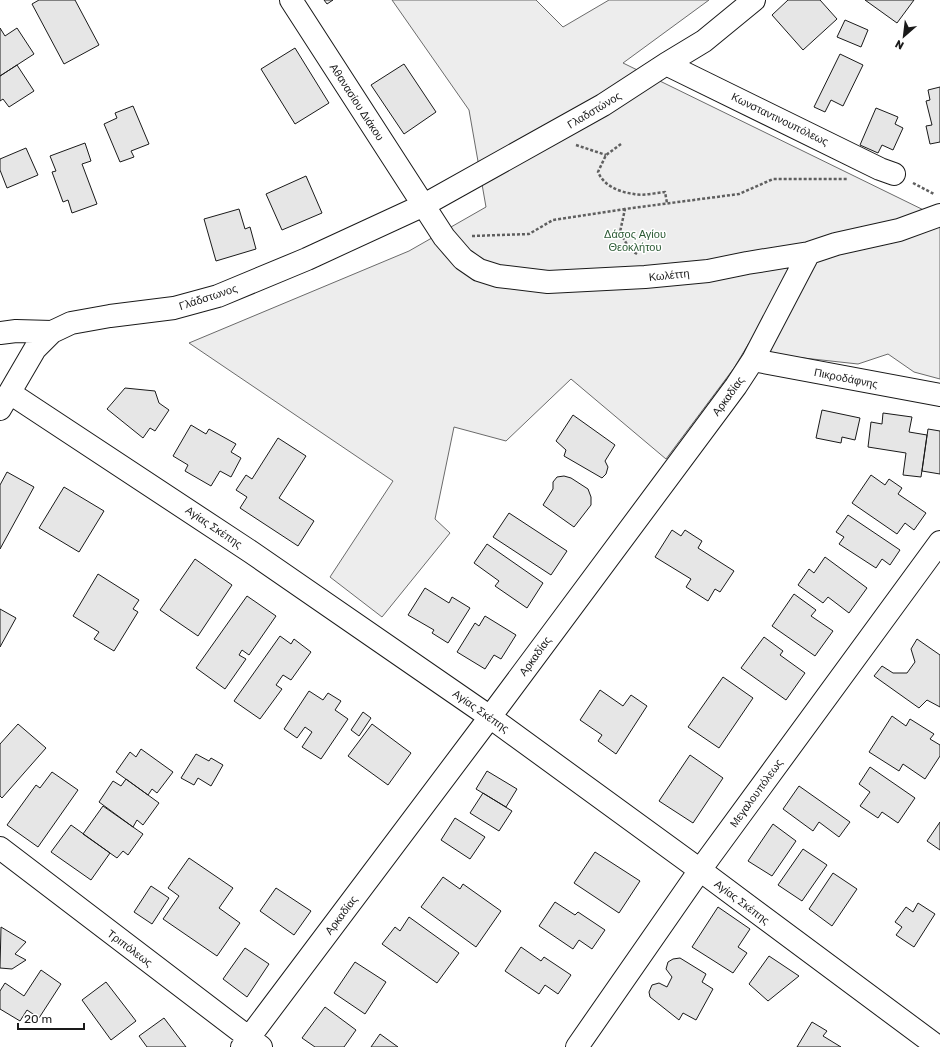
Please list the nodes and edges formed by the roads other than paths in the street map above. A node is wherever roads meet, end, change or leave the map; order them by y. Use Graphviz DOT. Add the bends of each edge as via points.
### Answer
graph roads {
  1 [pos="290,0"];
  2 [pos="754,0"];
  3 [pos="666,64"];
  4 [pos="887,171"];
  5 [pos="424,205"];
  6 [pos="940,215"];
  7 [pos="809,253"];
  8 [pos="0,332"];
  9 [pos="52,332"];
  10 [pos="753,360"];
  11 [pos="940,395"];
  12 [pos="3,398"];
  13 [pos="940,542"];
  14 [pos="490,717"];
  15 [pos="0,848"];
  16 [pos="700,870"];
  17 [pos="250,1044"];
  18 [pos="577,1047"];
  19 [pos="938,1047"];
  1 -- 5 [label="street, Αθανασίου Διάκου"];
  2 -- 3 [label="street, Γλαδστώνος" via="704,41"];
  3 -- 4 [label="street, Κωνσταντινουπόλεως"];
  3 -- 5 [label="street, Γλαδστώνος" via="603,105"];
  5 -- 7 [label="street, Κωλέττη" via="463,259 480,270 498,276 548,282 645,278 708,271"];
  5 -- 9 [label="street, Γλάδστωνος" via="307,259 218,296 174,308 71,324"];
  6 -- 7 [label="street, Κωλέττη" via="899,230 836,244"];
  7 -- 10 [label="street, Αρκαδίας"];
  8 -- 9 [label="street"];
  9 -- 12 [label="street, Γλάδστωνος" via="35,349"];
  10 -- 11 [label="street, Πικροδάφνης"];
  10 -- 14 [label="street, Αρκαδίας"];
  12 -- 14 [label="street, Αγίας Σκέπης" via="244,548"];
  13 -- 16 [label="street, Μεγαλουπόλεως"];
  14 -- 16 [label="street, Αγίας Σκέπης"];
  14 -- 17 [label="street, Αρκαδίας"];
  15 -- 17 [label="street, Τριπόλεως"];
  16 -- 18 [label="street, Μεγαλουπόλεως"];
  16 -- 19 [label="street, Αγίας Σκέπης"];
}
